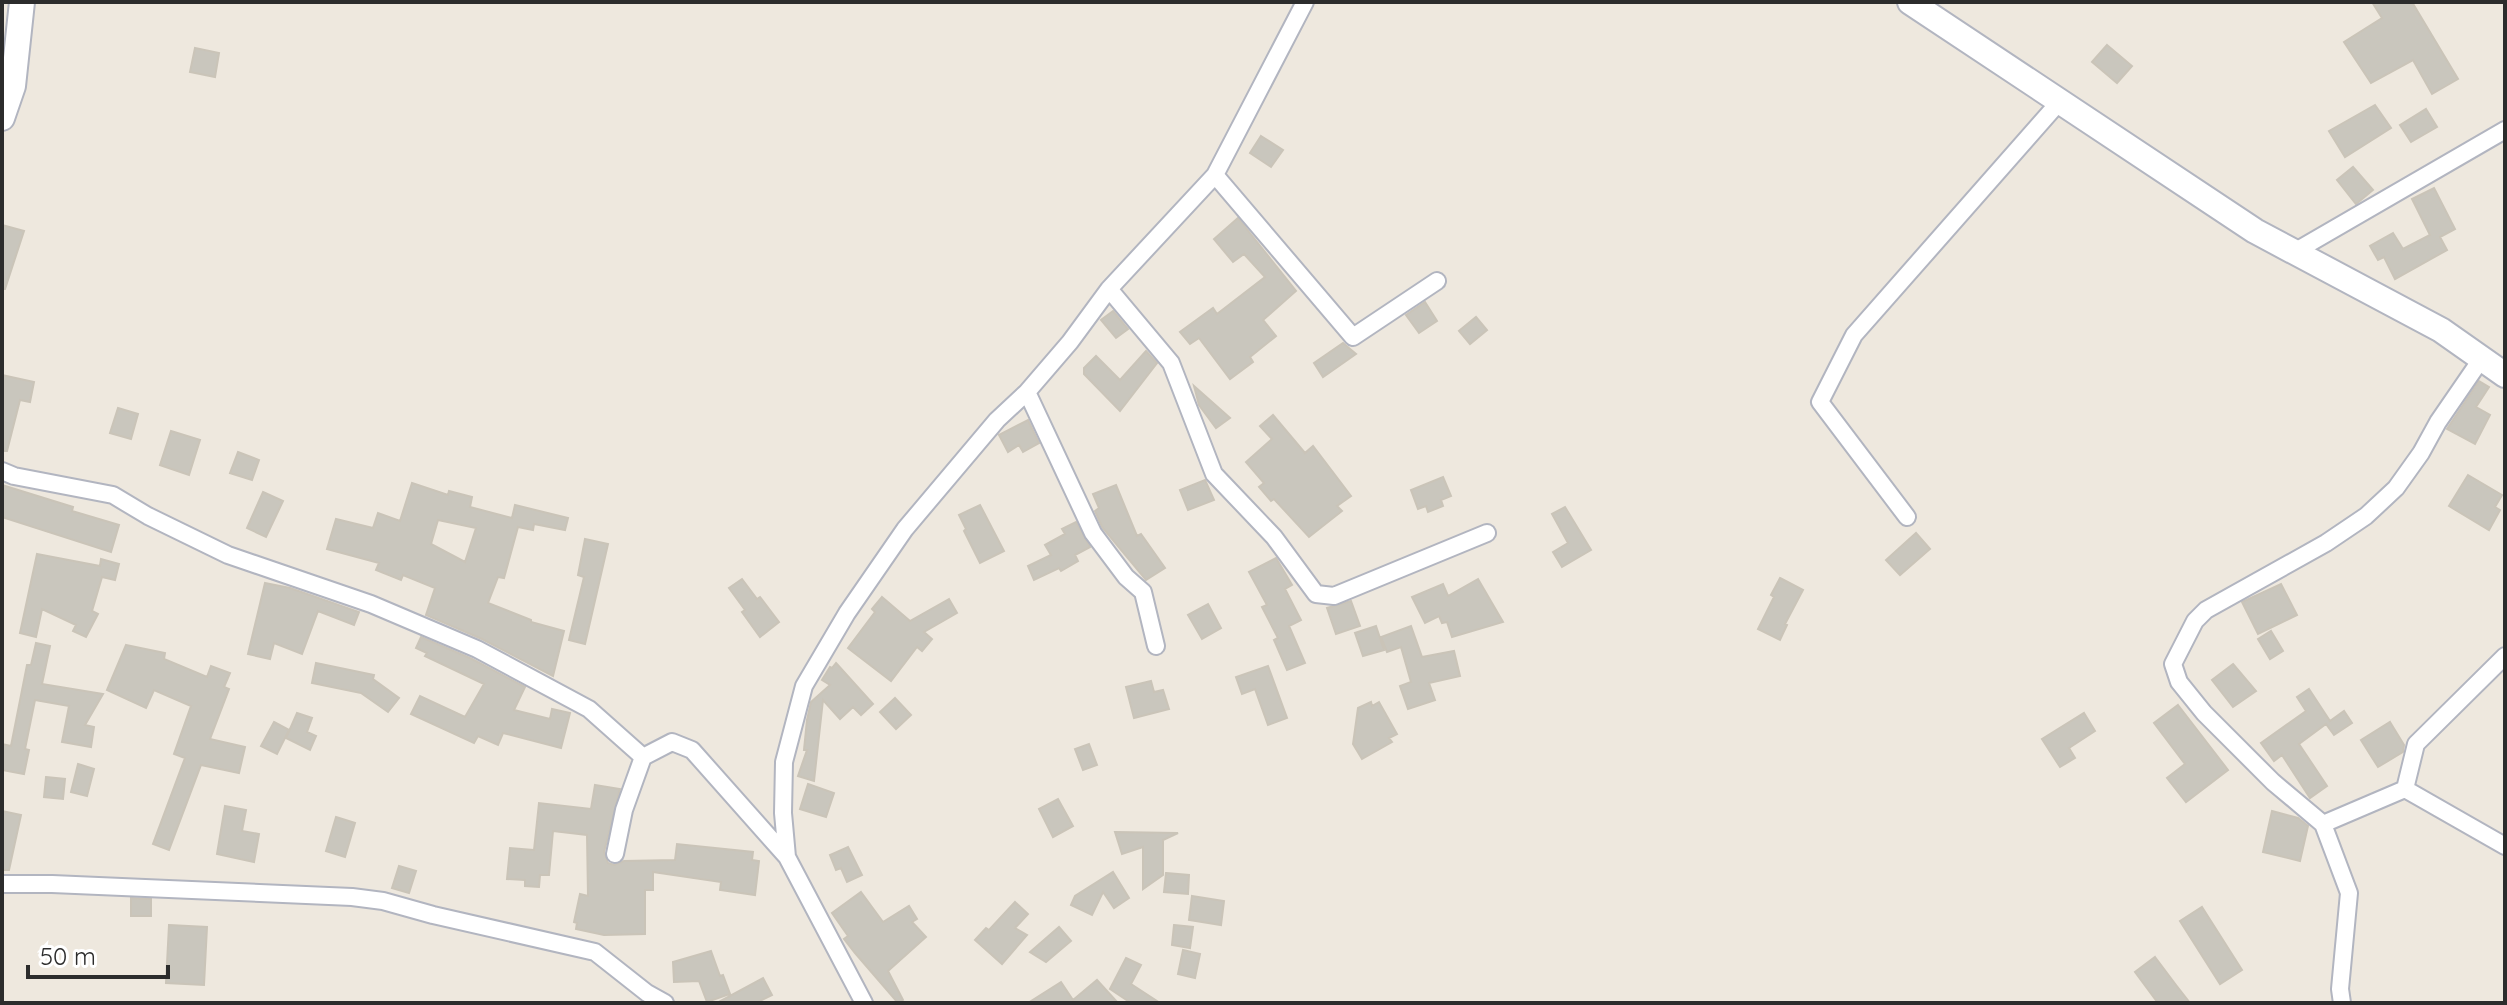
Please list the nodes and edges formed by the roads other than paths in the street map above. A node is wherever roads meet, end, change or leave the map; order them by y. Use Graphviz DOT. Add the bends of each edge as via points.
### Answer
graph roads {
  1 [pos="22,2"];
  2 [pos="1305,2"];
  3 [pos="1910,2"];
  4 [pos="2061,100"];
  5 [pos="2,118"];
  6 [pos="2505,130"];
  7 [pos="1215,175"];
  8 [pos="2296,251"];
  9 [pos="1437,281"];
  10 [pos="1109,289"];
  11 [pos="2482,358"];
  12 [pos="2505,375"];
  13 [pos="1027,392"];
  14 [pos="2,471"];
  15 [pos="1907,517"];
  16 [pos="1487,533"];
  17 [pos="1156,646"];
  18 [pos="2505,656"];
  19 [pos="643,757"];
  20 [pos="2405,789"];
  21 [pos="2323,824"];
  22 [pos="2505,846"];
  23 [pos="615,854"];
  24 [pos="787,857"];
  25 [pos="2,884"];
  26 [pos="665,1003"];
  27 [pos="864,1003"];
  28 [pos="2342,1003"];
  1 -- 5 [label="street" via="13,86"];
  2 -- 7 [label="street"];
  3 -- 4 [label="street"];
  4 -- 8 [label="street" via="2239,220"];
  4 -- 15 [label="street" via="1854,335 1820,402"];
  6 -- 8 [label="street"];
  7 -- 9 [label="street" via="1353,337"];
  7 -- 10 [label="street"];
  8 -- 11 [label="street"];
  10 -- 13 [label="street"];
  10 -- 16 [label="street" via="1171,363 1214,474 1274,537 1316,594 1334,596"];
  11 -- 12 [label="street"];
  11 -- 21 [label="street" via="2396,488 2326,543 2206,610 2173,664 2179,682 2204,713"];
  13 -- 17 [label="street" via="1093,533 1143,592"];
  13 -- 24 [label="street" via="905,529 804,686 784,762"];
  14 -- 19 [label="street" via="113,495 228,555 371,604 477,649 589,709"];
  18 -- 20 [label="street" via="2416,744"];
  19 -- 23 [label="street"];
  19 -- 24 [label="street" via="672,742 692,750"];
  20 -- 21 [label="street"];
  20 -- 22 [label="street"];
  21 -- 28 [label="street" via="2349,893"];
  24 -- 27 [label="street"];
  25 -- 26 [label="street" via="383,901 595,952"];
}
